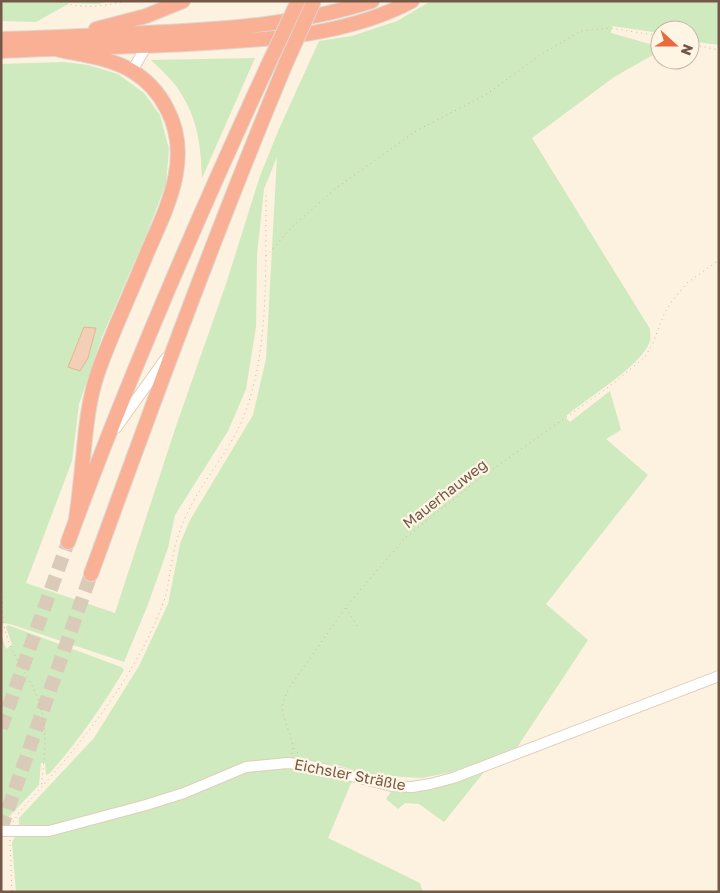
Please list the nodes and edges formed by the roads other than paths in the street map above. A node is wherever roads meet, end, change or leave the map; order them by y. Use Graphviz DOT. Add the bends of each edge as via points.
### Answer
graph roads {
  1 [pos="183,1"];
  2 [pos="298,1"];
  3 [pos="314,1"];
  4 [pos="372,1"];
  5 [pos="412,1"];
  6 [pos="43,38"];
  7 [pos="1,39"];
  8 [pos="147,46"];
  9 [pos="59,50"];
  10 [pos="1,52"];
  11 [pos="132,71"];
  12 [pos="178,336"];
  13 [pos="103,450"];
  14 [pos="76,519"];
  15 [pos="68,542"];
  16 [pos="91,574"];
  17 [pos="719,676"];
  18 [pos="5,831"];
  1 -- 6 [label="highway" via="128,22"];
  2 -- 13 [label="highway, bridge" via="185,250"];
  3 -- 12 [label="highway, bridge" via="229,202"];
  4 -- 6 [label="highway" via="303,19 200,31"];
  5 -- 8 [label="highway" via="362,21 320,31 238,41"];
  6 -- 7 [label="highway"];
  8 -- 9 [label="highway"];
  8 -- 11 [label="street"];
  9 -- 10 [label="highway"];
  9 -- 11 [label="highway" via="110,61"];
  11 -- 14 [label="highway" via="152,88 171,116 179,147 178,166 170,199 93,387"];
  12 -- 13 [label="street"];
  12 -- 16 [label="highway"];
  13 -- 14 [label="highway"];
  14 -- 15 [label="highway"];
  17 -- 18 [label="street, Eichsler Sträßle" via="470,772 430,784 392,786 331,769 287,763 246,767 184,793 49,831"];
}
